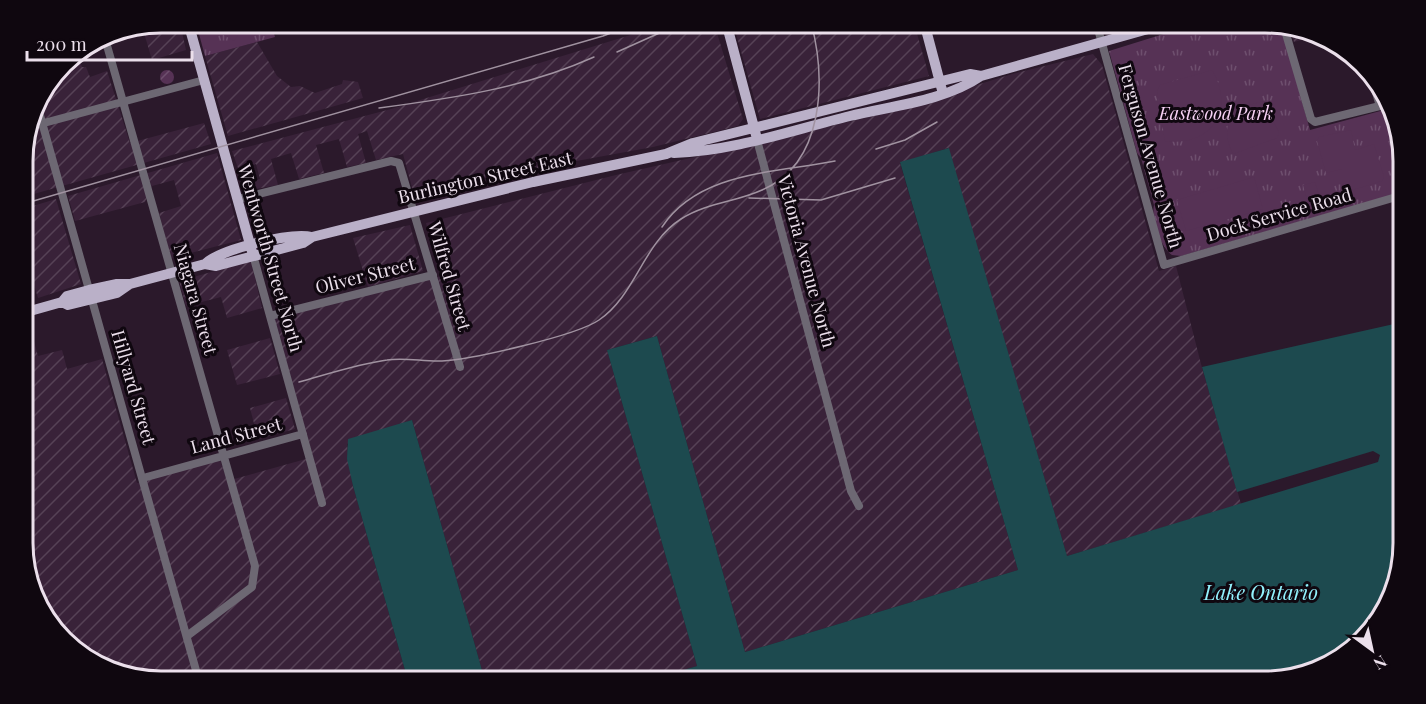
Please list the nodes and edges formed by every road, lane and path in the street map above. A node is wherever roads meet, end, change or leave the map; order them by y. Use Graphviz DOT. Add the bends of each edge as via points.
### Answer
graph roads {
  1 [pos="191,33"];
  2 [pos="729,33"];
  3 [pos="927,33"];
  4 [pos="1099,33"];
  5 [pos="1136,33"];
  6 [pos="1286,35"];
  7 [pos="1102,43"];
  8 [pos="107,45"];
  9 [pos="204,80"];
  10 [pos="941,88"];
  11 [pos="124,102"];
  12 [pos="1381,106"];
  13 [pos="41,117"];
  14 [pos="43,124"];
  15 [pos="38,125"];
  16 [pos="756,134"];
  17 [pos="1393,198"];
  18 [pos="238,199"];
  19 [pos="414,210"];
  20 [pos="252,251"];
  21 [pos="1164,265"];
  22 [pos="172,273"];
  23 [pos="433,275"];
  24 [pos="91,295"];
  25 [pos="33,310"];
  26 [pos="270,316"];
  27 [pos="460,367"];
  28 [pos="303,434"];
  29 [pos="224,455"];
  30 [pos="143,478"];
  31 [pos="322,503"];
  32 [pos="859,506"];
  33 [pos="187,636"];
  34 [pos="196,671"];
  1 -- 9 [label="main road, Wentworth Street North"];
  2 -- 16 [label="main road, Victoria Avenue North"];
  3 -- 10 [label="main road"];
  4 -- 7 [label="street, Ferguson Avenue North"];
  5 -- 7 [label="main road, Burlington Street East"];
  6 -- 12 [label="street" via="1311,119 1315,122"];
  7 -- 10 [label="main road, Burlington Street East"];
  7 -- 21 [label="street, Ferguson Avenue North"];
  8 -- 11 [label="street, Niagara Street"];
  9 -- 11 [label="street"];
  9 -- 18 [label="main road, Wentworth Street North"];
  10 -- 16 [label="main road, Burlington Street East"];
  11 -- 14 [label="street"];
  11 -- 22 [label="street, Niagara Street"];
  13 -- 14 [label="street, Hillyard Street"];
  14 -- 15 [label="street"];
  14 -- 24 [label="street, Hillyard Street"];
  16 -- 19 [label="main road, Burlington Street East" via="693,143 666,154"];
  16 -- 32 [label="street, Victoria Avenue North" via="851,490"];
  17 -- 21 [label="street, Dock Service Road"];
  18 -- 19 [label="street, Wilfred Street" via="396,161 402,167"];
  18 -- 20 [label="main road, Wentworth Street North"];
  19 -- 20 [label="main road, Burlington Street East" via="312,237 300,234"];
  19 -- 23 [label="street, Wilfred Street"];
  20 -- 22 [label="main road, Burlington Street East" via="216,266 205,264"];
  20 -- 26 [label="street, Wentworth Street North"];
  22 -- 24 [label="main road, Burlington Street East" via="130,284 117,293"];
  22 -- 29 [label="street, Niagara Street"];
  23 -- 26 [label="street, Oliver Street"];
  23 -- 27 [label="street, Wilfred Street"];
  24 -- 25 [label="main road, Burlington Street East" via="67,296 62,302"];
  24 -- 30 [label="street, Hillyard Street"];
  26 -- 28 [label="street, Wentworth Street North"];
  28 -- 29 [label="street, Land Street"];
  28 -- 31 [label="street, Wentworth Street North"];
  29 -- 30 [label="street, Land Street"];
  29 -- 33 [label="street, Niagara Street" via="255,572 252,587"];
  30 -- 33 [label="street, Hillyard Street"];
  33 -- 34 [label="street, Hillyard Street"];
}
